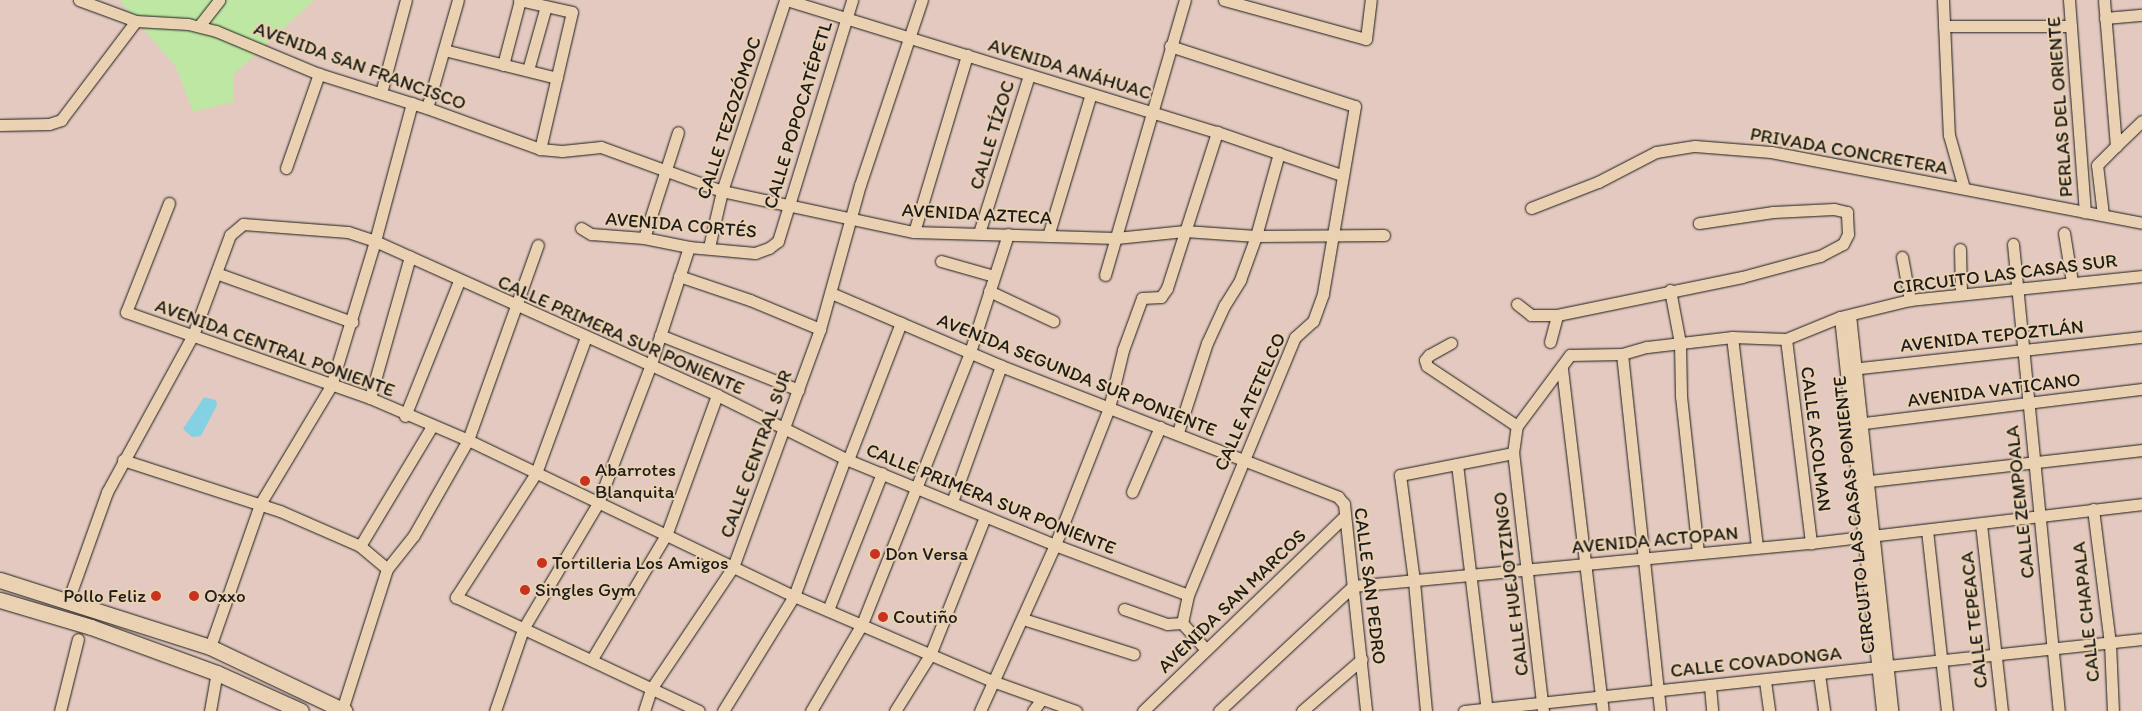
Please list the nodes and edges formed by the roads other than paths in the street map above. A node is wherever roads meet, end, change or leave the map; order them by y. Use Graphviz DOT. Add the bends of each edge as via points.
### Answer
graph roads {
  1 [pos="79,0"];
  2 [pos="219,0"];
  3 [pos="406,0"];
  4 [pos="458,0"];
  5 [pos="520,0"];
  6 [pos="786,0"];
  7 [pos="852,0"];
  8 [pos="922,0"];
  9 [pos="1185,0"];
  10 [pos="1224,0"];
  11 [pos="1371,0"];
  12 [pos="1943,0"];
  13 [pos="2069,0"];
  14 [pos="2104,0"];
  15 [pos="546,6"];
  16 [pos="2142,15"];
  17 [pos="846,18"];
  18 [pos="2105,18"];
  19 [pos="136,21"];
  20 [pos="199,26"];
  21 [pos="1944,26"];
  22 [pos="2071,26"];
  23 [pos="909,37"];
  24 [pos="1170,46"];
  25 [pos="444,50"];
  26 [pos="967,55"];
  27 [pos="503,65"];
  28 [pos="528,70"];
  29 [pos="319,74"];
  30 [pos="1029,76"];
  31 [pos="557,78"];
  32 [pos="381,93"];
  33 [pos="1092,94"];
  34 [pos="412,103"];
  35 [pos="428,108"];
  36 [pos="1154,114"];
  37 [pos="2142,121"];
  38 [pos="0,125"];
  39 [pos="678,132"];
  40 [pos="1217,132"];
  41 [pos="2116,146"];
  42 [pos="602,147"];
  43 [pos="540,149"];
  44 [pos="1278,153"];
  45 [pos="286,168"];
  46 [pos="666,171"];
  47 [pos="1341,175"];
  48 [pos="1964,188"];
  49 [pos="722,191"];
  50 [pos="169,203"];
  51 [pos="788,204"];
  52 [pos="1531,208"];
  53 [pos="2085,212"];
  54 [pos="2103,215"];
  55 [pos="851,219"];
  56 [pos="1699,223"];
  57 [pos="2142,223"];
  58 [pos="581,228"];
  59 [pos="1184,231"];
  60 [pos="914,232"];
  61 [pos="979,233"];
  62 [pos="2064,233"];
  63 [pos="1008,234"];
  64 [pos="1384,235"];
  65 [pos="1048,236"];
  66 [pos="1256,236"];
  67 [pos="1331,237"];
  68 [pos="644,238"];
  69 [pos="1116,238"];
  70 [pos="375,241"];
  71 [pos="778,241"];
  72 [pos="2013,244"];
  73 [pos="538,245"];
  74 [pos="689,247"];
  75 [pos="709,247"];
  76 [pos="1960,249"];
  77 [pos="410,257"];
  78 [pos="1902,257"];
  79 [pos="941,261"];
  80 [pos="216,273"];
  81 [pos="1105,275"];
  82 [pos="679,276"];
  83 [pos="994,276"];
  84 [pos="2142,276"];
  85 [pos="459,281"];
  86 [pos="2072,282"];
  87 [pos="1670,290"];
  88 [pos="2018,290"];
  89 [pos="989,291"];
  90 [pos="831,293"];
  91 [pos="1961,293"];
  92 [pos="1910,300"];
  93 [pos="1517,304"];
  94 [pos="518,308"];
  95 [pos="1557,315"];
  96 [pos="1845,316"];
  97 [pos="1053,321"];
  98 [pos="352,322"];
  99 [pos="901,323"];
  100 [pos="820,329"];
  101 [pos="193,335"];
  102 [pos="660,335"];
  103 [pos="586,337"];
  104 [pos="1732,337"];
  105 [pos="2142,337"];
  106 [pos="1786,339"];
  107 [pos="1550,342"];
  108 [pos="1451,343"];
  109 [pos="1680,343"];
  110 [pos="2023,350"];
  111 [pos="970,352"];
  112 [pos="1622,354"];
  113 [pos="1002,366"];
  114 [pos="650,367"];
  115 [pos="1562,369"];
  116 [pos="1851,369"];
  117 [pos="331,386"];
  118 [pos="2142,389"];
  119 [pos="799,390"];
  120 [pos="717,395"];
  121 [pos="370,398"];
  122 [pos="2028,402"];
  123 [pos="1109,408"];
  124 [pos="405,416"];
  125 [pos="1856,424"];
  126 [pos="432,426"];
  127 [pos="1517,426"];
  128 [pos="1160,427"];
  129 [pos="784,430"];
  130 [pos="1178,432"];
  131 [pos="468,440"];
  132 [pos="2142,450"];
  133 [pos="1513,453"];
  134 [pos="847,459"];
  135 [pos="123,460"];
  136 [pos="2034,461"];
  137 [pos="1243,462"];
  138 [pos="1457,464"];
  139 [pos="536,473"];
  140 [pos="882,473"];
  141 [pos="1862,482"];
  142 [pos="915,487"];
  143 [pos="1132,492"];
  144 [pos="1338,497"];
  145 [pos="952,502"];
  146 [pos="598,503"];
  147 [pos="260,504"];
  148 [pos="2142,504"];
  149 [pos="2093,509"];
  150 [pos="1345,516"];
  151 [pos="2040,516"];
  152 [pos="985,517"];
  153 [pos="1981,524"];
  154 [pos="1928,530"];
  155 [pos="667,533"];
  156 [pos="1868,535"];
  157 [pos="1811,543"];
  158 [pos="1055,545"];
  159 [pos="360,546"];
  160 [pos="1757,548"];
  161 [pos="1698,552"];
  162 [pos="1641,558"];
  163 [pos="1586,564"];
  164 [pos="733,567"];
  165 [pos="388,568"];
  166 [pos="1528,569"];
  167 [pos="1469,576"];
  168 [pos="0,580"];
  169 [pos="1414,581"];
  170 [pos="1353,586"];
  171 [pos="1188,595"];
  172 [pos="794,596"];
  173 [pos="0,600"];
  174 [pos="68,601"];
  175 [pos="1124,609"];
  176 [pos="828,610"];
  177 [pos="1023,619"];
  178 [pos="1182,623"];
  179 [pos="862,624"];
  180 [pos="523,629"];
  181 [pos="78,639"];
  182 [pos="2142,639"];
  183 [pos="2110,643"];
  184 [pos="210,646"];
  185 [pos="2052,649"];
  186 [pos="1206,650"];
  187 [pos="930,654"];
  188 [pos="1134,654"];
  189 [pos="1995,655"];
  190 [pos="592,659"];
  191 [pos="1362,659"];
  192 [pos="1940,661"];
  193 [pos="1882,665"];
  194 [pos="217,673"];
  195 [pos="1819,674"];
  196 [pos="1765,681"];
  197 [pos="995,682"];
  198 [pos="1710,686"];
  199 [pos="651,689"];
  200 [pos="1658,690"];
  201 [pos="1601,694"];
  202 [pos="1041,700"];
  203 [pos="1542,706"];
  204 [pos="1487,709"];
  205 [pos="343,710"];
  206 [pos="60,711"];
  207 [pos="210,711"];
  208 [pos="301,711"];
  209 [pos="495,711"];
  210 [pos="644,711"];
  211 [pos="699,711"];
  212 [pos="723,711"];
  213 [pos="811,711"];
  214 [pos="895,711"];
  215 [pos="980,711"];
  216 [pos="1033,711"];
  217 [pos="1076,711"];
  218 [pos="1143,711"];
  219 [pos="1219,711"];
  220 [pos="1302,711"];
  221 [pos="1366,711"];
  222 [pos="1426,711"];
  223 [pos="1464,711"];
  224 [pos="1603,711"];
  225 [pos="1660,711"];
  226 [pos="1712,711"];
  227 [pos="1769,711"];
  228 [pos="1824,711"];
  229 [pos="1882,711"];
  230 [pos="1892,711"];
  231 [pos="1948,711"];
  232 [pos="2002,711"];
  233 [pos="2059,711"];
  234 [pos="2113,711"];
  1 -- 19 [label="street, AVENIDA SAN FRANCISCO"];
  2 -- 20 [label="street"];
  3 -- 32 [label="street"];
  4 -- 25 [label="street"];
  5 -- 15 [label="street"];
  5 -- 27 [label="street"];
  6 -- 17 [label="street, AVENIDA ANÁHUAC"];
  6 -- 49 [label="street, CALLE TEZOZÓMOC"];
  7 -- 17 [label="street, CALLE POPOCATÉPETL"];
  8 -- 23 [label="street, CALLE CENTRAL SUR"];
  9 -- 24 [label="street"];
  10 -- 11 [label="street" via="1366,40"];
  12 -- 21 [label="street"];
  13 -- 22 [label="street, PERLAS DEL ORIENTE"];
  14 -- 18 [label="street"];
  15 -- 28 [label="street"];
  15 -- 31 [label="street" via="572,12"];
  16 -- 18 [label="street"];
  17 -- 23 [label="street, AVENIDA ANÁHUAC"];
  17 -- 51 [label="street, CALLE POPOCATÉPETL"];
  18 -- 41 [label="street"];
  19 -- 20 [label="street, AVENIDA SAN FRANCISCO"];
  19 -- 38 [label="street" via="61,120 49,124"];
  20 -- 29 [label="street, AVENIDA SAN FRANCISCO"];
  21 -- 22 [label="street"];
  21 -- 48 [label="street" via="1949,135"];
  22 -- 53 [label="street, PERLAS DEL ORIENTE"];
  23 -- 26 [label="street, AVENIDA ANÁHUAC"];
  23 -- 55 [label="street, CALLE CENTRAL SUR"];
  24 -- 36 [label="street"];
  24 -- 47 [label="street, CALLE ATETELCO" via="1354,106"];
  25 -- 27 [label="street"];
  25 -- 35 [label="street"];
  26 -- 30 [label="street, AVENIDA ANÁHUAC"];
  26 -- 60 [label="street"];
  27 -- 28 [label="street"];
  28 -- 31 [label="street"];
  29 -- 32 [label="street, AVENIDA SAN FRANCISCO"];
  29 -- 45 [label="street"];
  30 -- 33 [label="street, AVENIDA ANÁHUAC"];
  30 -- 61 [label="street, CALLE TÍZOC"];
  31 -- 43 [label="street"];
  32 -- 34 [label="street, AVENIDA SAN FRANCISCO"];
  33 -- 36 [label="street, AVENIDA ANÁHUAC"];
  33 -- 65 [label="street"];
  34 -- 35 [label="street, AVENIDA SAN FRANCISCO"];
  34 -- 70 [label="street"];
  35 -- 43 [label="street, AVENIDA SAN FRANCISCO"];
  36 -- 40 [label="street, AVENIDA ANÁHUAC"];
  36 -- 69 [label="street"];
  37 -- 41 [label="street"];
  39 -- 46 [label="street"];
  40 -- 44 [label="street, AVENIDA ANÁHUAC"];
  40 -- 59 [label="street"];
  41 -- 54 [label="street, PERLAS DEL ORIENTE" via="2097,166"];
  42 -- 43 [label="street, AVENIDA SAN FRANCISCO" via="562,151"];
  42 -- 46 [label="street, AVENIDA AZTECA"];
  44 -- 47 [label="street, AVENIDA ANÁHUAC"];
  44 -- 66 [label="street"];
  46 -- 49 [label="street, AVENIDA AZTECA"];
  46 -- 68 [label="street"];
  47 -- 67 [label="street, CALLE ATETELCO"];
  48 -- 52 [label="street, PRIVADA CONCRETERA" via="1771,152 1695,146 1656,152 1598,182"];
  48 -- 53 [label="street, PRIVADA CONCRETERA"];
  49 -- 51 [label="street, AVENIDA AZTECA"];
  49 -- 75 [label="street, CALLE TEZOZÓMOC"];
  50 -- 101 [label="street, AVENIDA CENTRAL PONIENTE" via="126,312"];
  51 -- 55 [label="street, AVENIDA AZTECA"];
  51 -- 71 [label="street, CALLE POPOCATÉPETL"];
  53 -- 54 [label="street, PRIVADA CONCRETERA"];
  54 -- 57 [label="street, PRIVADA CONCRETERA"];
  55 -- 60 [label="street, AVENIDA AZTECA"];
  55 -- 90 [label="street, CALLE CENTRAL SUR"];
  56 -- 87 [label="street" via="1773,212 1834,209 1847,212 1848,234 1843,244 1820,256 1742,278"];
  58 -- 68 [label="street, AVENIDA CORTÉS" via="591,234"];
  59 -- 66 [label="street, AVENIDA AZTECA"];
  59 -- 69 [label="street, AVENIDA AZTECA"];
  59 -- 123 [label="street" via="1167,288 1161,297 1142,298 1123,350"];
  60 -- 61 [label="street, AVENIDA AZTECA"];
  61 -- 63 [label="street, AVENIDA AZTECA"];
  62 -- 86 [label="street"];
  63 -- 65 [label="street, AVENIDA AZTECA"];
  63 -- 83 [label="street"];
  64 -- 67 [label="street, AVENIDA AZTECA"];
  65 -- 69 [label="street, AVENIDA AZTECA"];
  66 -- 67 [label="street, AVENIDA AZTECA"];
  66 -- 130 [label="street" via="1240,280 1208,343"];
  67 -- 137 [label="street, CALLE ATETELCO" via="1323,294 1313,321 1295,337"];
  68 -- 74 [label="street, AVENIDA CORTÉS"];
  69 -- 81 [label="street"];
  70 -- 77 [label="street, CALLE PRIMERA SUR PONIENTE"];
  70 -- 80 [label="street, CALLE PRIMERA SUR PONIENTE" via="326,230 243,224 230,235"];
  70 -- 98 [label="street"];
  71 -- 75 [label="street, AVENIDA CORTÉS" via="755,253"];
  72 -- 88 [label="street, CALLE ZEMPOALA"];
  73 -- 94 [label="street"];
  74 -- 75 [label="street, AVENIDA CORTÉS"];
  74 -- 82 [label="street"];
  76 -- 91 [label="street"];
  77 -- 85 [label="street, CALLE PRIMERA SUR PONIENTE"];
  77 -- 121 [label="street"];
  78 -- 92 [label="street"];
  79 -- 83 [label="street"];
  80 -- 98 [label="street"];
  80 -- 101 [label="street"];
  82 -- 100 [label="street" via="750,300"];
  82 -- 102 [label="street"];
  83 -- 89 [label="street"];
  84 -- 86 [label="street, CIRCUITO LAS CASAS SUR"];
  85 -- 94 [label="street, CALLE PRIMERA SUR PONIENTE"];
  85 -- 124 [label="street"];
  86 -- 88 [label="street, CIRCUITO LAS CASAS SUR"];
  87 -- 95 [label="street"];
  87 -- 109 [label="street"];
  88 -- 91 [label="street, CIRCUITO LAS CASAS SUR"];
  88 -- 110 [label="street, CALLE ZEMPOALA"];
  89 -- 97 [label="street"];
  89 -- 111 [label="street"];
  90 -- 99 [label="street, AVENIDA SEGUNDA SUR PONIENTE"];
  90 -- 100 [label="street, CALLE CENTRAL SUR"];
  91 -- 92 [label="street, CIRCUITO LAS CASAS SUR"];
  92 -- 96 [label="street, CIRCUITO LAS CASAS SUR"];
  93 -- 95 [label="street" via="1531,315"];
  94 -- 103 [label="street, CALLE PRIMERA SUR PONIENTE"];
  94 -- 131 [label="street"];
  95 -- 107 [label="street"];
  96 -- 106 [label="street, CIRCUITO LAS CASAS SUR"];
  96 -- 116 [label="street, CIRCUITO LAS CASAS PONIENTE"];
  98 -- 117 [label="street"];
  99 -- 111 [label="street, AVENIDA SEGUNDA SUR PONIENTE"];
  99 -- 134 [label="street"];
  100 -- 119 [label="street, CALLE CENTRAL SUR"];
  101 -- 117 [label="street, AVENIDA CENTRAL PONIENTE"];
  101 -- 135 [label="street"];
  102 -- 114 [label="street"];
  102 -- 119 [label="street"];
  103 -- 114 [label="street, CALLE PRIMERA SUR PONIENTE"];
  103 -- 139 [label="street"];
  104 -- 106 [label="street, CIRCUITO LAS CASAS SUR"];
  104 -- 109 [label="street, CIRCUITO LAS CASAS SUR"];
  104 -- 160 [label="street"];
  105 -- 110 [label="street, AVENIDA TEPOZTLÁN"];
  106 -- 157 [label="street, CALLE ACOLMAN"];
  108 -- 127 [label="street" via="1429,355 1425,360 1427,366"];
  109 -- 112 [label="street, CIRCUITO LAS CASAS SUR"];
  109 -- 161 [label="street" via="1681,396"];
  110 -- 116 [label="street, AVENIDA TEPOZTLÁN"];
  110 -- 122 [label="street, CALLE ZEMPOALA"];
  111 -- 113 [label="street, AVENIDA SEGUNDA SUR PONIENTE"];
  111 -- 142 [label="street"];
  112 -- 115 [label="street, CIRCUITO LAS CASAS SUR" via="1570,356"];
  112 -- 162 [label="street"];
  113 -- 123 [label="street, AVENIDA SEGUNDA SUR PONIENTE"];
  113 -- 145 [label="street"];
  114 -- 120 [label="street, CALLE PRIMERA SUR PONIENTE"];
  114 -- 146 [label="street"];
  115 -- 127 [label="street, CIRCUITO LAS CASAS SUR"];
  115 -- 163 [label="street"];
  116 -- 125 [label="street, CIRCUITO LAS CASAS PONIENTE"];
  117 -- 121 [label="street, AVENIDA CENTRAL PONIENTE"];
  117 -- 147 [label="street"];
  118 -- 122 [label="street, AVENIDA VATICANO"];
  119 -- 129 [label="street, CALLE CENTRAL SUR"];
  120 -- 129 [label="street, CALLE PRIMERA SUR PONIENTE"];
  120 -- 155 [label="street"];
  121 -- 124 [label="street, AVENIDA CENTRAL PONIENTE"];
  122 -- 125 [label="street, AVENIDA VATICANO"];
  122 -- 136 [label="street, CALLE ZEMPOALA"];
  123 -- 128 [label="street, AVENIDA SEGUNDA SUR PONIENTE"];
  123 -- 158 [label="street"];
  124 -- 126 [label="street, AVENIDA CENTRAL PONIENTE"];
  125 -- 141 [label="street, CIRCUITO LAS CASAS PONIENTE"];
  126 -- 131 [label="street, AVENIDA CENTRAL PONIENTE"];
  126 -- 159 [label="street"];
  127 -- 133 [label="street, CIRCUITO LAS CASAS SUR"];
  128 -- 130 [label="street, AVENIDA SEGUNDA SUR PONIENTE"];
  128 -- 143 [label="street"];
  129 -- 134 [label="street, CALLE PRIMERA SUR PONIENTE"];
  129 -- 164 [label="street, CALLE CENTRAL SUR"];
  130 -- 137 [label="street, AVENIDA SEGUNDA SUR PONIENTE"];
  131 -- 139 [label="street, AVENIDA CENTRAL PONIENTE"];
  131 -- 165 [label="street" via="414,535"];
  132 -- 136 [label="street"];
  133 -- 138 [label="street"];
  133 -- 166 [label="street, CALLE HUEJOTZINGO"];
  134 -- 140 [label="street, CALLE PRIMERA SUR PONIENTE"];
  134 -- 172 [label="street"];
  135 -- 147 [label="street"];
  135 -- 174 [label="street" via="107,492"];
  136 -- 141 [label="street"];
  136 -- 151 [label="street, CALLE ZEMPOALA"];
  137 -- 144 [label="street, AVENIDA SEGUNDA SUR PONIENTE"];
  137 -- 171 [label="street, CALLE ATETELCO"];
  138 -- 167 [label="street"];
  138 -- 169 [label="street" via="1400,475"];
  139 -- 146 [label="street, AVENIDA CENTRAL PONIENTE"];
  139 -- 180 [label="street" via="456,597"];
  140 -- 142 [label="street, CALLE PRIMERA SUR PONIENTE"];
  140 -- 176 [label="street"];
  141 -- 156 [label="street, CIRCUITO LAS CASAS PONIENTE"];
  142 -- 145 [label="street, CALLE PRIMERA SUR PONIENTE"];
  142 -- 179 [label="street"];
  144 -- 150 [label="street, CALLE SAN PEDRO" via="1344,504"];
  145 -- 152 [label="street, CALLE PRIMERA SUR PONIENTE"];
  146 -- 155 [label="street, AVENIDA CENTRAL PONIENTE"];
  146 -- 180 [label="street"];
  147 -- 159 [label="street"];
  147 -- 184 [label="street"];
  148 -- 149 [label="street, AVENIDA ACTOPAN"];
  149 -- 151 [label="street, AVENIDA ACTOPAN"];
  149 -- 183 [label="street, CALLE CHAPALA"];
  150 -- 170 [label="street, CALLE SAN PEDRO"];
  150 -- 186 [label="street, AVENIDA SAN MARCOS"];
  151 -- 153 [label="street, AVENIDA ACTOPAN"];
  151 -- 185 [label="street, CALLE ZEMPOALA"];
  152 -- 158 [label="street, CALLE PRIMERA SUR PONIENTE"];
  152 -- 187 [label="street"];
  153 -- 154 [label="street, AVENIDA ACTOPAN"];
  153 -- 189 [label="street, CALLE TEPEACA"];
  154 -- 156 [label="street, AVENIDA ACTOPAN"];
  154 -- 192 [label="street"];
  155 -- 164 [label="street, AVENIDA CENTRAL PONIENTE"];
  155 -- 190 [label="street"];
  156 -- 157 [label="street, AVENIDA ACTOPAN"];
  156 -- 193 [label="street, CIRCUITO LAS CASAS PONIENTE"];
  157 -- 160 [label="street, AVENIDA ACTOPAN"];
  158 -- 171 [label="street, CALLE PRIMERA SUR PONIENTE"];
  158 -- 177 [label="street"];
  159 -- 165 [label="street"];
  160 -- 161 [label="street, AVENIDA ACTOPAN"];
  161 -- 162 [label="street, AVENIDA ACTOPAN"];
  162 -- 163 [label="street, AVENIDA ACTOPAN"];
  162 -- 200 [label="street"];
  163 -- 166 [label="street, AVENIDA ACTOPAN"];
  163 -- 201 [label="street"];
  164 -- 172 [label="street, AVENIDA CENTRAL PONIENTE"];
  164 -- 199 [label="street, CALLE CENTRAL SUR"];
  165 -- 205 [label="street"];
  166 -- 167 [label="street, AVENIDA ACTOPAN"];
  166 -- 203 [label="street, CALLE HUEJOTZINGO"];
  167 -- 169 [label="street, AVENIDA ACTOPAN"];
  167 -- 204 [label="street"];
  168 -- 174 [label="main road"];
  169 -- 170 [label="street, AVENIDA ACTOPAN"];
  169 -- 222 [label="street"];
  170 -- 191 [label="street, CALLE SAN PEDRO"];
  170 -- 219 [label="street"];
  171 -- 178 [label="street, CALLE ATETELCO"];
  172 -- 176 [label="street, AVENIDA CENTRAL PONIENTE"];
  172 -- 212 [label="street"];
  173 -- 194 [label="main road" via="91,627"];
  174 -- 184 [label="main road"];
  175 -- 178 [label="street" via="1167,624"];
  176 -- 179 [label="street, AVENIDA CENTRAL PONIENTE"];
  177 -- 188 [label="street"];
  177 -- 197 [label="street"];
  178 -- 186 [label="street"];
  179 -- 187 [label="street, AVENIDA CENTRAL PONIENTE"];
  179 -- 213 [label="street"];
  180 -- 190 [label="street"];
  180 -- 209 [label="street"];
  181 -- 206 [label="street"];
  182 -- 183 [label="street, CALLE COVADONGA"];
  183 -- 185 [label="street, CALLE COVADONGA"];
  183 -- 234 [label="street, CALLE CHAPALA"];
  184 -- 205 [label="main road"];
  185 -- 189 [label="street, CALLE COVADONGA"];
  185 -- 233 [label="street, CALLE ZEMPOALA"];
  186 -- 218 [label="street, AVENIDA SAN MARCOS"];
  187 -- 197 [label="street, AVENIDA CENTRAL PONIENTE"];
  187 -- 214 [label="street"];
  189 -- 192 [label="street, CALLE COVADONGA"];
  189 -- 232 [label="street, CALLE TEPEACA"];
  190 -- 199 [label="street"];
  191 -- 220 [label="street"];
  191 -- 221 [label="street, CALLE SAN PEDRO"];
  192 -- 193 [label="street, CALLE COVADONGA"];
  192 -- 231 [label="street"];
  193 -- 195 [label="street, CALLE COVADONGA"];
  193 -- 229 [label="street, CIRCUITO LAS CASAS PONIENTE"];
  193 -- 230 [label="street, CIRCUITO LAS CASAS PONIENTE"];
  194 -- 207 [label="street"];
  194 -- 208 [label="main road"];
  195 -- 196 [label="street, CALLE COVADONGA"];
  195 -- 228 [label="street"];
  196 -- 198 [label="street, CALLE COVADONGA"];
  196 -- 227 [label="street"];
  197 -- 202 [label="street, AVENIDA CENTRAL PONIENTE"];
  197 -- 215 [label="street"];
  198 -- 200 [label="street, CALLE COVADONGA"];
  198 -- 226 [label="street"];
  199 -- 210 [label="street, CALLE CENTRAL SUR"];
  199 -- 211 [label="street"];
  200 -- 201 [label="street, CALLE COVADONGA"];
  200 -- 225 [label="street"];
  201 -- 203 [label="street, CALLE COVADONGA"];
  201 -- 224 [label="street"];
  202 -- 216 [label="street"];
  202 -- 217 [label="street, AVENIDA CENTRAL PONIENTE"];
  203 -- 204 [label="street, CALLE COVADONGA"];
  204 -- 223 [label="street, CALLE COVADONGA"];
}
